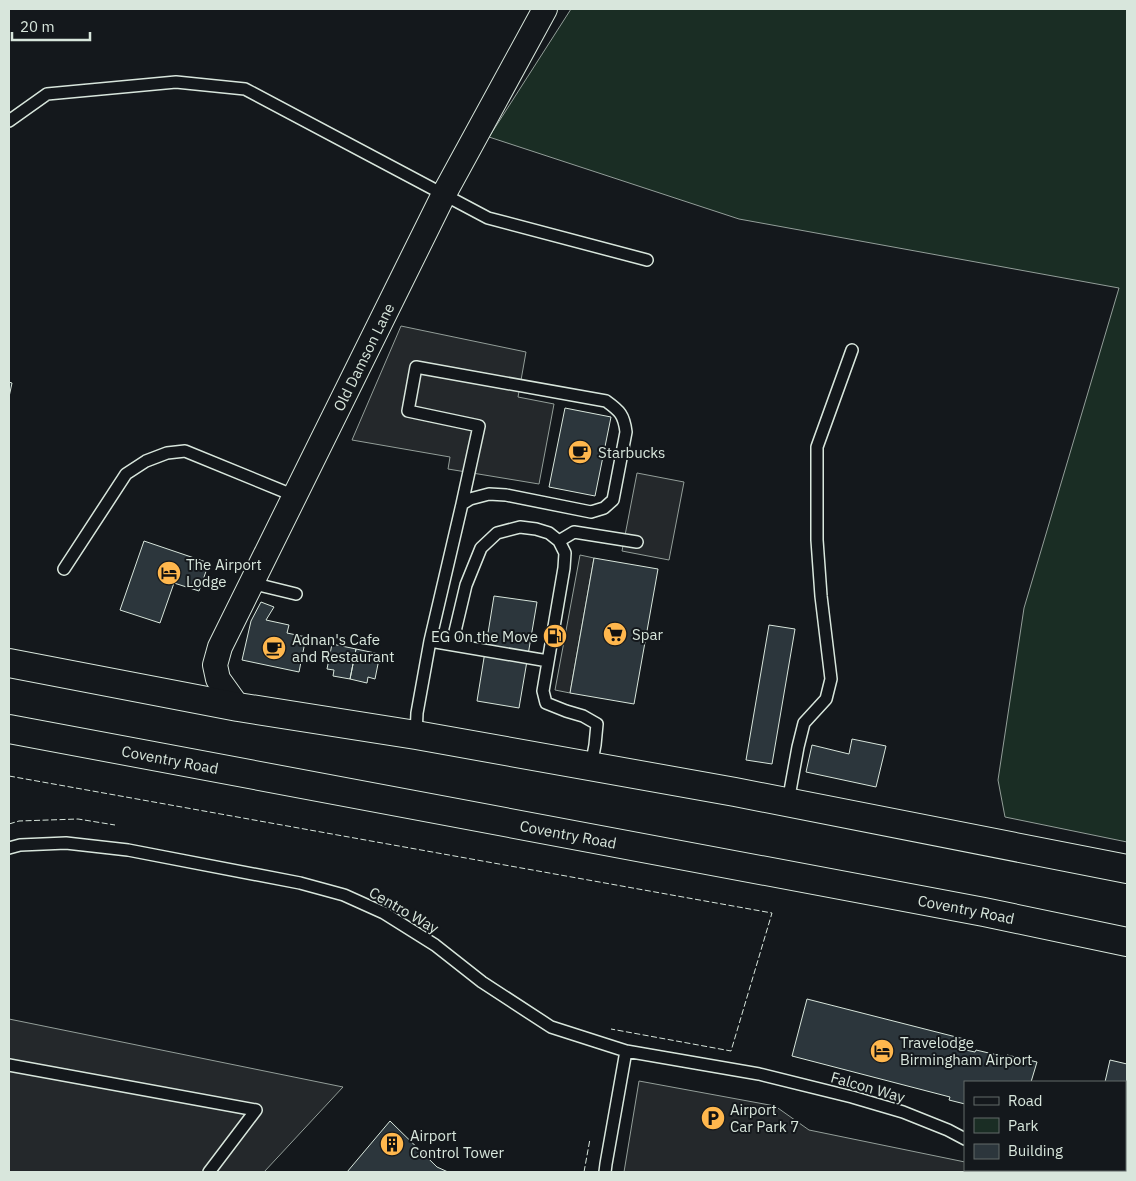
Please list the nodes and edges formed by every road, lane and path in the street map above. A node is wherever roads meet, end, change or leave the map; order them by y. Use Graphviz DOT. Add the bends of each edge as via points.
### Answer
graph roads {
  1 [pos="545,9"];
  2 [pos="9,121"];
  3 [pos="444,194"];
  4 [pos="648,260"];
  5 [pos="852,350"];
  6 [pos="295,496"];
  7 [pos="462,504"];
  8 [pos="559,541"];
  9 [pos="638,542"];
  10 [pos="64,569"];
  11 [pos="251,583"];
  12 [pos="296,594"];
  13 [pos="430,641"];
  14 [pos="452,644"];
  15 [pos="548,661"];
  16 [pos="9,663"];
  17 [pos="238,707"];
  18 [pos="9,729"];
  19 [pos="416,735"];
  20 [pos="591,766"];
  21 [pos="788,802"];
  22 [pos="9,848"];
  23 [pos="1095,862"];
  24 [pos="1127,869"];
  25 [pos="1127,875"];
  26 [pos="1127,942"];
  27 [pos="626,1051"];
  28 [pos="9,1065"];
  29 [pos="759,1074"];
  30 [pos="964,1138"];
  31 [pos="208,1172"];
  32 [pos="605,1172"];
  1 -- 3 [label="street, Old Damson Lane"];
  2 -- 3 [label="lane" via="47,94 176,82 246,89"];
  3 -- 4 [label="lane" via="488,218"];
  3 -- 6 [label="street, Old Damson Lane"];
  5 -- 21 [label="lane" via="817,447 817,540 831,679 826,699 804,723"];
  6 -- 10 [label="lane" via="185,451 167,453 126,474"];
  6 -- 11 [label="street, Old Damson Lane"];
  7 -- 7 [label="lane" via="479,426 408,411 416,367 606,401 618,410 624,420 626,432 613,500 604,508 591,512 489,494"];
  7 -- 13 [label="lane"];
  8 -- 9 [label="lane" via="574,532"];
  8 -- 14 [label="lane" via="549,533 520,527 498,533 481,548 466,586"];
  8 -- 15 [label="lane" via="565,553 564,568"];
  11 -- 12 [label="lane"];
  11 -- 17 [label="street, Old Damson Lane" via="215,665 218,680"];
  13 -- 14 [label="lane"];
  13 -- 19 [label="lane"];
  14 -- 15 [label="lane"];
  15 -- 20 [label="lane" via="543,691 546,702 597,724"];
  16 -- 17 [label="highway"];
  17 -- 19 [label="highway"];
  18 -- 26 [label="highway, Coventry Road" via="975,910"];
  19 -- 20 [label="highway"];
  20 -- 21 [label="highway"];
  21 -- 23 [label="highway"];
  22 -- 27 [label="lane, Centro Way" via="66,843 128,850 300,883 344,895 384,913 435,945 482,982 551,1028"];
  23 -- 24 [label="highway"];
  23 -- 25 [label="highway"];
  27 -- 29 [label="lane, Centro Way"];
  27 -- 32 [label="lane"];
  28 -- 31 [label="lane" via="256,1110"];
  29 -- 30 [label="lane, Falcon Way" via="903,1112"];
}
